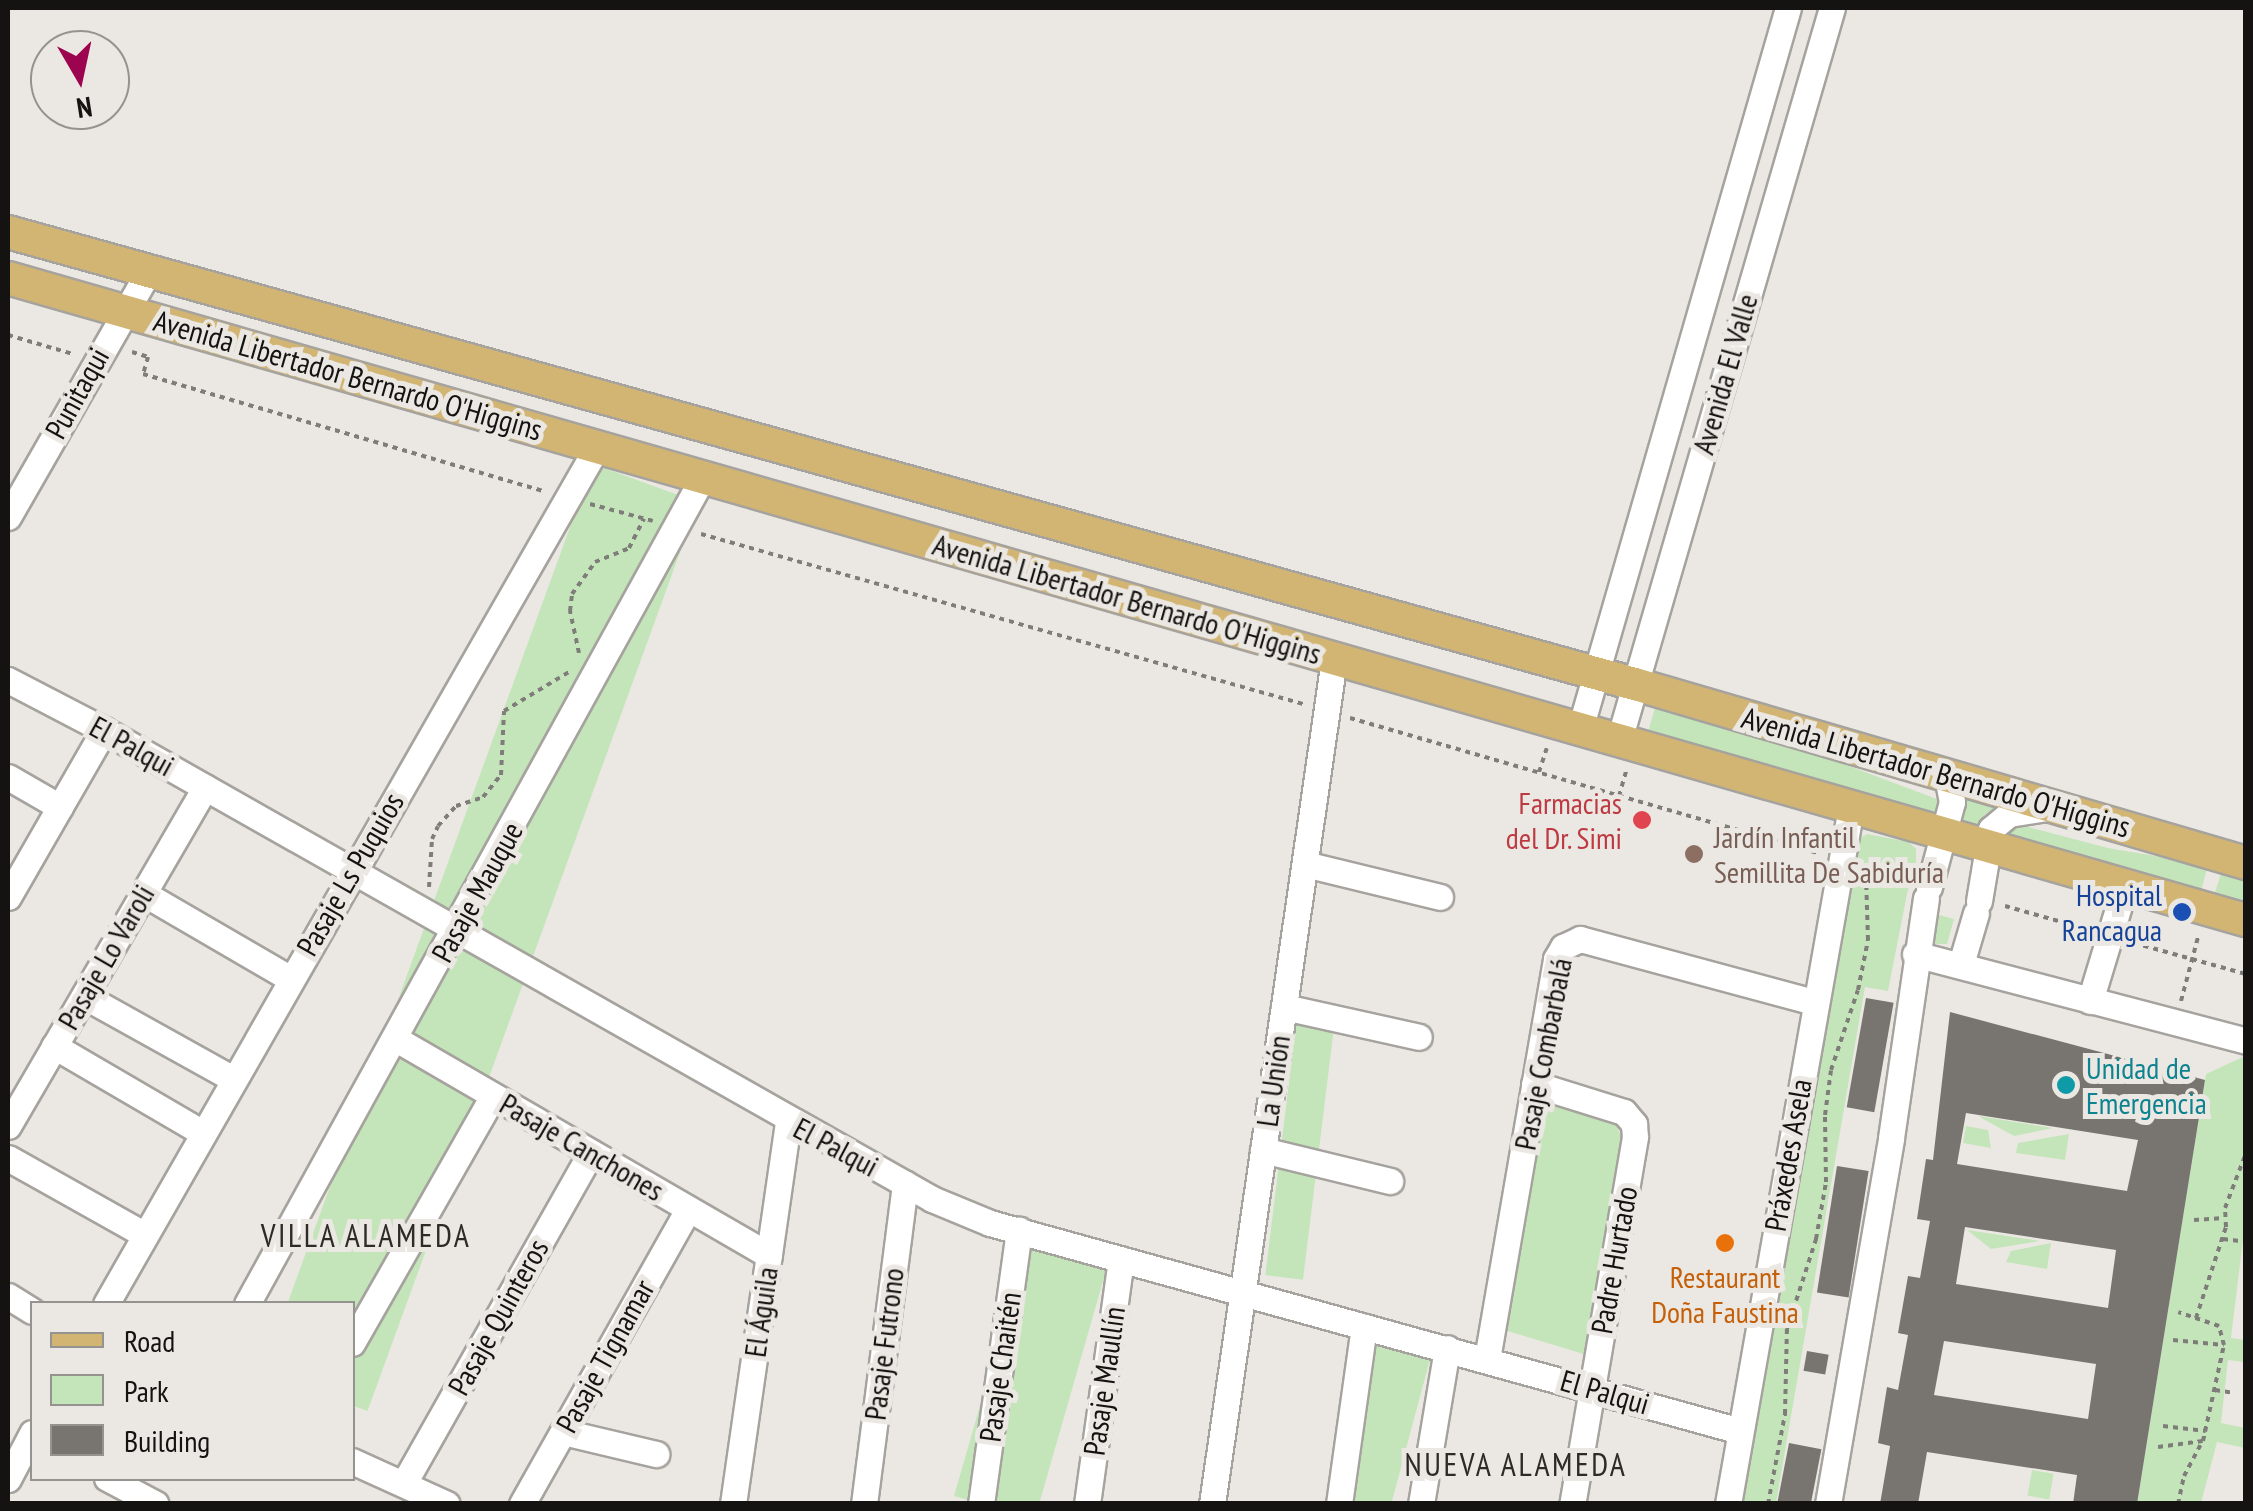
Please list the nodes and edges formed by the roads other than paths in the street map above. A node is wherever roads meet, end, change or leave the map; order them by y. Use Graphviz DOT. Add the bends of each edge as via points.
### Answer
graph roads {
  1 [pos="1788,8"];
  2 [pos="1832,8"];
  3 [pos="8,232"];
  4 [pos="110,260"];
  5 [pos="149,271"];
  6 [pos="8,278"];
  7 [pos="111,308"];
  8 [pos="598,447"];
  9 [pos="703,478"];
  10 [pos="8,517"];
  11 [pos="1334,658"];
  12 [pos="1597,674"];
  13 [pos="8,680"];
  14 [pos="1635,684"];
  15 [pos="1580,729"];
  16 [pos="104,730"];
  17 [pos="1620,740"];
  18 [pos="1947,776"];
  19 [pos="8,777"];
  20 [pos="205,787"];
  21 [pos="60,807"];
  22 [pos="1851,807"];
  23 [pos="2052,808"];
  24 [pos="1945,833"];
  25 [pos="1989,846"];
  26 [pos="2246,863"];
  27 [pos="1305,864"];
  28 [pos="352,870"];
  29 [pos="2133,888"];
  30 [pos="143,893"];
  31 [pos="8,897"];
  32 [pos="1440,897"];
  33 [pos="2246,920"];
  34 [pos="455,933"];
  35 [pos="1915,954"];
  36 [pos="1961,964"];
  37 [pos="290,978"];
  38 [pos="84,996"];
  39 [pos="1814,1002"];
  40 [pos="2097,1003"];
  41 [pos="1284,1007"];
  42 [pos="1419,1037"];
  43 [pos="396,1039"];
  44 [pos="2246,1041"];
  45 [pos="54,1046"];
  46 [pos="233,1079"];
  47 [pos="1534,1084"];
  48 [pos="493,1096"];
  49 [pos="788,1121"];
  50 [pos="8,1126"];
  51 [pos="203,1133"];
  52 [pos="1263,1150"];
  53 [pos="591,1152"];
  54 [pos="8,1158"];
  55 [pos="1390,1181"];
  56 [pos="904,1184"];
  57 [pos="688,1208"];
  58 [pos="1019,1230"];
  59 [pos="145,1234"];
  60 [pos="769,1255"];
  61 [pos="1121,1260"];
  62 [pos="1242,1294"];
  63 [pos="8,1296"];
  64 [pos="108,1301"];
  65 [pos="248,1301"];
  66 [pos="30,1310"];
  67 [pos="1364,1326"];
  68 [pos="355,1338"];
  69 [pos="1448,1348"];
  70 [pos="1486,1360"];
  71 [pos="1592,1388"];
  72 [pos="1740,1431"];
  73 [pos="564,1432"];
  74 [pos="26,1435"];
  75 [pos="656,1454"];
  76 [pos="355,1461"];
  77 [pos="8,1479"];
  78 [pos="114,1481"];
  79 [pos="404,1483"];
  80 [pos="144,1495"];
  81 [pos="447,1504"];
  82 [pos="522,1504"];
  83 [pos="733,1504"];
  84 [pos="864,1504"];
  85 [pos="981,1504"];
  86 [pos="1087,1504"];
  87 [pos="1212,1504"];
  88 [pos="1339,1504"];
  89 [pos="1420,1504"];
  90 [pos="1572,1504"];
  91 [pos="1728,1504"];
  92 [pos="1828,1504"];
  1 -- 12 [label="street, Avenida El Valle"];
  2 -- 14 [label="street, Avenida El Valle"];
  3 -- 4 [label="main road, Avenida Libertador Bernardo O'Higgins"];
  4 -- 5 [label="main road, Avenida Libertador Bernardo O'Higgins"];
  4 -- 7 [label="main road"];
  5 -- 7 [label="street, Punitaqui"];
  5 -- 12 [label="main road, Avenida Libertador Bernardo O'Higgins"];
  6 -- 7 [label="main road, Avenida Libertador Bernardo O'Higgins"];
  7 -- 8 [label="main road, Avenida Libertador Bernardo O'Higgins"];
  7 -- 10 [label="street, Punitaqui"];
  8 -- 9 [label="main road, Avenida Libertador Bernardo O'Higgins"];
  8 -- 28 [label="street, Pasaje Ls Puquios"];
  9 -- 11 [label="main road, Avenida Libertador Bernardo O'Higgins"];
  9 -- 34 [label="street, Pasaje Mauque"];
  11 -- 15 [label="main road, Avenida Libertador Bernardo O'Higgins"];
  11 -- 27 [label="street, La Unión"];
  12 -- 14 [label="main road, Avenida Libertador Bernardo O'Higgins"];
  12 -- 15 [label="street, Avenida El Valle"];
  13 -- 16 [label="street, El Palqui"];
  14 -- 17 [label="street, Avenida El Valle"];
  14 -- 18 [label="main road, Avenida Libertador Bernardo O'Higgins"];
  15 -- 17 [label="main road, Avenida Libertador Bernardo O'Higgins"];
  16 -- 20 [label="street, El Palqui"];
  16 -- 21 [label="street"];
  17 -- 22 [label="main road, Avenida Libertador Bernardo O'Higgins"];
  18 -- 23 [label="main road, Avenida Libertador Bernardo O'Higgins"];
  18 -- 24 [label="street" via="1952,802"];
  19 -- 21 [label="street"];
  20 -- 28 [label="street, El Palqui"];
  20 -- 30 [label="street, Pasaje Lo Varoli"];
  21 -- 31 [label="street"];
  22 -- 24 [label="main road, Avenida Libertador Bernardo O'Higgins"];
  22 -- 39 [label="street, Práxedes Asela" via="1852,863"];
  23 -- 25 [label="street" via="1998,820"];
  23 -- 26 [label="main road, Avenida Libertador Bernardo O'Higgins"];
  24 -- 25 [label="main road, Avenida Libertador Bernardo O'Higgins"];
  24 -- 35 [label="street"];
  25 -- 29 [label="main road, Avenida Libertador Bernardo O'Higgins"];
  25 -- 36 [label="street"];
  27 -- 32 [label="street"];
  27 -- 41 [label="street, La Unión"];
  28 -- 34 [label="street, El Palqui"];
  28 -- 37 [label="street, Pasaje Ls Puquios"];
  29 -- 33 [label="main road, Avenida Libertador Bernardo O'Higgins"];
  29 -- 40 [label="street"];
  30 -- 37 [label="street"];
  30 -- 38 [label="street, Pasaje Lo Varoli"];
  34 -- 43 [label="street, Pasaje Mauque"];
  34 -- 49 [label="street, El Palqui"];
  35 -- 36 [label="street"];
  35 -- 92 [label="street" via="1891,1138"];
  36 -- 40 [label="street"];
  37 -- 46 [label="street, Pasaje Ls Puquios"];
  38 -- 45 [label="street, Pasaje Lo Varoli"];
  38 -- 46 [label="street"];
  39 -- 47 [label="street, Pasaje Combarbalá" via="1580,938 1556,959"];
  39 -- 72 [label="street, Práxedes Asela"];
  40 -- 44 [label="street"];
  41 -- 42 [label="street"];
  41 -- 52 [label="street, La Unión"];
  43 -- 48 [label="street, Pasaje Canchones"];
  43 -- 65 [label="street, Pasaje Mauque"];
  45 -- 50 [label="street, Pasaje Lo Varoli"];
  45 -- 51 [label="street"];
  46 -- 51 [label="street, Pasaje Ls Puquios"];
  47 -- 70 [label="street, Pasaje Combarbalá"];
  47 -- 71 [label="street, Padre Hurtado" via="1624,1112 1634,1124"];
  48 -- 53 [label="street, Pasaje Canchones"];
  48 -- 68 [label="street"];
  49 -- 56 [label="street, El Palqui"];
  49 -- 60 [label="street, El Águila"];
  51 -- 59 [label="street, Pasaje Ls Puquios"];
  52 -- 55 [label="street"];
  52 -- 62 [label="street, La Unión"];
  53 -- 57 [label="street, Pasaje Canchones"];
  53 -- 79 [label="street, Pasaje Quinteros"];
  54 -- 59 [label="street"];
  56 -- 58 [label="street, El Palqui"];
  56 -- 84 [label="street, Pasaje Futrono"];
  57 -- 60 [label="street, Pasaje Canchones"];
  57 -- 73 [label="street, Pasaje Tignamar"];
  58 -- 61 [label="street, El Palqui"];
  58 -- 85 [label="street, Pasaje Chaitén"];
  59 -- 64 [label="street, Pasaje Ls Puquios"];
  60 -- 83 [label="street, El Águila"];
  61 -- 62 [label="street, El Palqui"];
  61 -- 86 [label="street, Pasaje Maullín"];
  62 -- 67 [label="street, El Palqui"];
  62 -- 87 [label="street, La Unión"];
  63 -- 66 [label="street"];
  67 -- 69 [label="street, El Palqui"];
  67 -- 88 [label="street"];
  69 -- 70 [label="street, El Palqui"];
  69 -- 89 [label="street"];
  70 -- 71 [label="street, El Palqui"];
  71 -- 72 [label="street, El Palqui"];
  71 -- 90 [label="street, Padre Hurtado"];
  72 -- 91 [label="street, Práxedes Asela"];
  73 -- 75 [label="street"];
  73 -- 82 [label="street, Pasaje Tignamar"];
  74 -- 77 [label="street"];
  76 -- 79 [label="street"];
  78 -- 80 [label="street"];
  79 -- 81 [label="street"];
}
